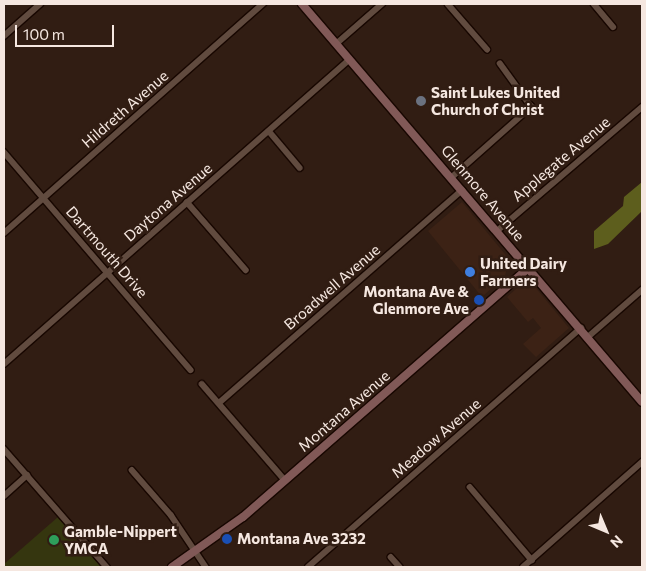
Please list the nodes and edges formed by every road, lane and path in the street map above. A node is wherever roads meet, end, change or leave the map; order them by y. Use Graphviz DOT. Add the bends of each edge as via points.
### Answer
graph roads {
  1 [pos="40,4"];
  2 [pos="263,4"];
  3 [pos="302,4"];
  4 [pos="382,4"];
  5 [pos="448,4"];
  6 [pos="594,4"];
  7 [pos="613,26"];
  8 [pos="4,36"];
  9 [pos="336,44"];
  10 [pos="487,49"];
  11 [pos="350,60"];
  12 [pos="500,64"];
  13 [pos="642,107"];
  14 [pos="269,131"];
  15 [pos="4,152"];
  16 [pos="300,168"];
  17 [pos="452,177"];
  18 [pos="462,190"];
  19 [pos="43,198"];
  20 [pos="187,202"];
  21 [pos="497,231"];
  22 [pos="4,233"];
  23 [pos="528,268"];
  24 [pos="246,270"];
  25 [pos="108,272"];
  26 [pos="642,290"];
  27 [pos="581,328"];
  28 [pos="588,337"];
  29 [pos="4,364"];
  30 [pos="191,370"];
  31 [pos="202,384"];
  32 [pos="642,402"];
  33 [pos="219,404"];
  34 [pos="4,449"];
  35 [pos="642,462"];
  36 [pos="132,470"];
  37 [pos="27,475"];
  38 [pos="285,480"];
  39 [pos="470,487"];
  40 [pos="4,496"];
  41 [pos="194,551"];
  42 [pos="391,557"];
  43 [pos="532,560"];
  44 [pos="107,567"];
  45 [pos="172,567"];
  46 [pos="206,567"];
  47 [pos="308,567"];
  48 [pos="400,567"];
  49 [pos="524,567"];
  1 -- 8 [label="street"];
  2 -- 19 [label="street, Hildreth Avenue"];
  3 -- 9 [label="street, Glenmore Avenue"];
  4 -- 9 [label="street"];
  5 -- 10 [label="street"];
  6 -- 7 [label="street"];
  9 -- 11 [label="street, Glenmore Avenue"];
  11 -- 14 [label="street, Daytona Avenue"];
  11 -- 17 [label="street, Glenmore Avenue"];
  12 -- 17 [label="street" via="531,107"];
  13 -- 21 [label="street, Applegate Avenue"];
  14 -- 16 [label="street"];
  14 -- 20 [label="street, Daytona Avenue"];
  15 -- 19 [label="street, Dartmouth Drive"];
  17 -- 18 [label="street, Glenmore Avenue"];
  18 -- 21 [label="street, Glenmore Avenue"];
  18 -- 33 [label="street, Broadwell Avenue"];
  19 -- 22 [label="street, Hildreth Avenue"];
  19 -- 25 [label="street, Dartmouth Drive"];
  20 -- 24 [label="street"];
  20 -- 25 [label="street, Daytona Avenue"];
  21 -- 23 [label="street, Glenmore Avenue"];
  23 -- 27 [label="street, Glenmore Avenue"];
  23 -- 38 [label="street, Montana Avenue"];
  25 -- 29 [label="street, Daytona Avenue"];
  25 -- 30 [label="street, Dartmouth Drive"];
  26 -- 28 [label="street"];
  27 -- 28 [label="street, Glenmore Avenue"];
  27 -- 47 [label="street, Meadow Avenue"];
  28 -- 32 [label="street, Glenmore Avenue"];
  31 -- 33 [label="street"];
  33 -- 38 [label="street"];
  34 -- 37 [label="street"];
  35 -- 43 [label="street"];
  36 -- 41 [label="street" via="171,515"];
  37 -- 40 [label="street"];
  37 -- 44 [label="street"];
  38 -- 41 [label="street, Montana Avenue" via="243,517"];
  39 -- 43 [label="street"];
  41 -- 45 [label="street, Montana Avenue"];
  41 -- 46 [label="street"];
  42 -- 48 [label="street"];
  43 -- 49 [label="street"];
}
